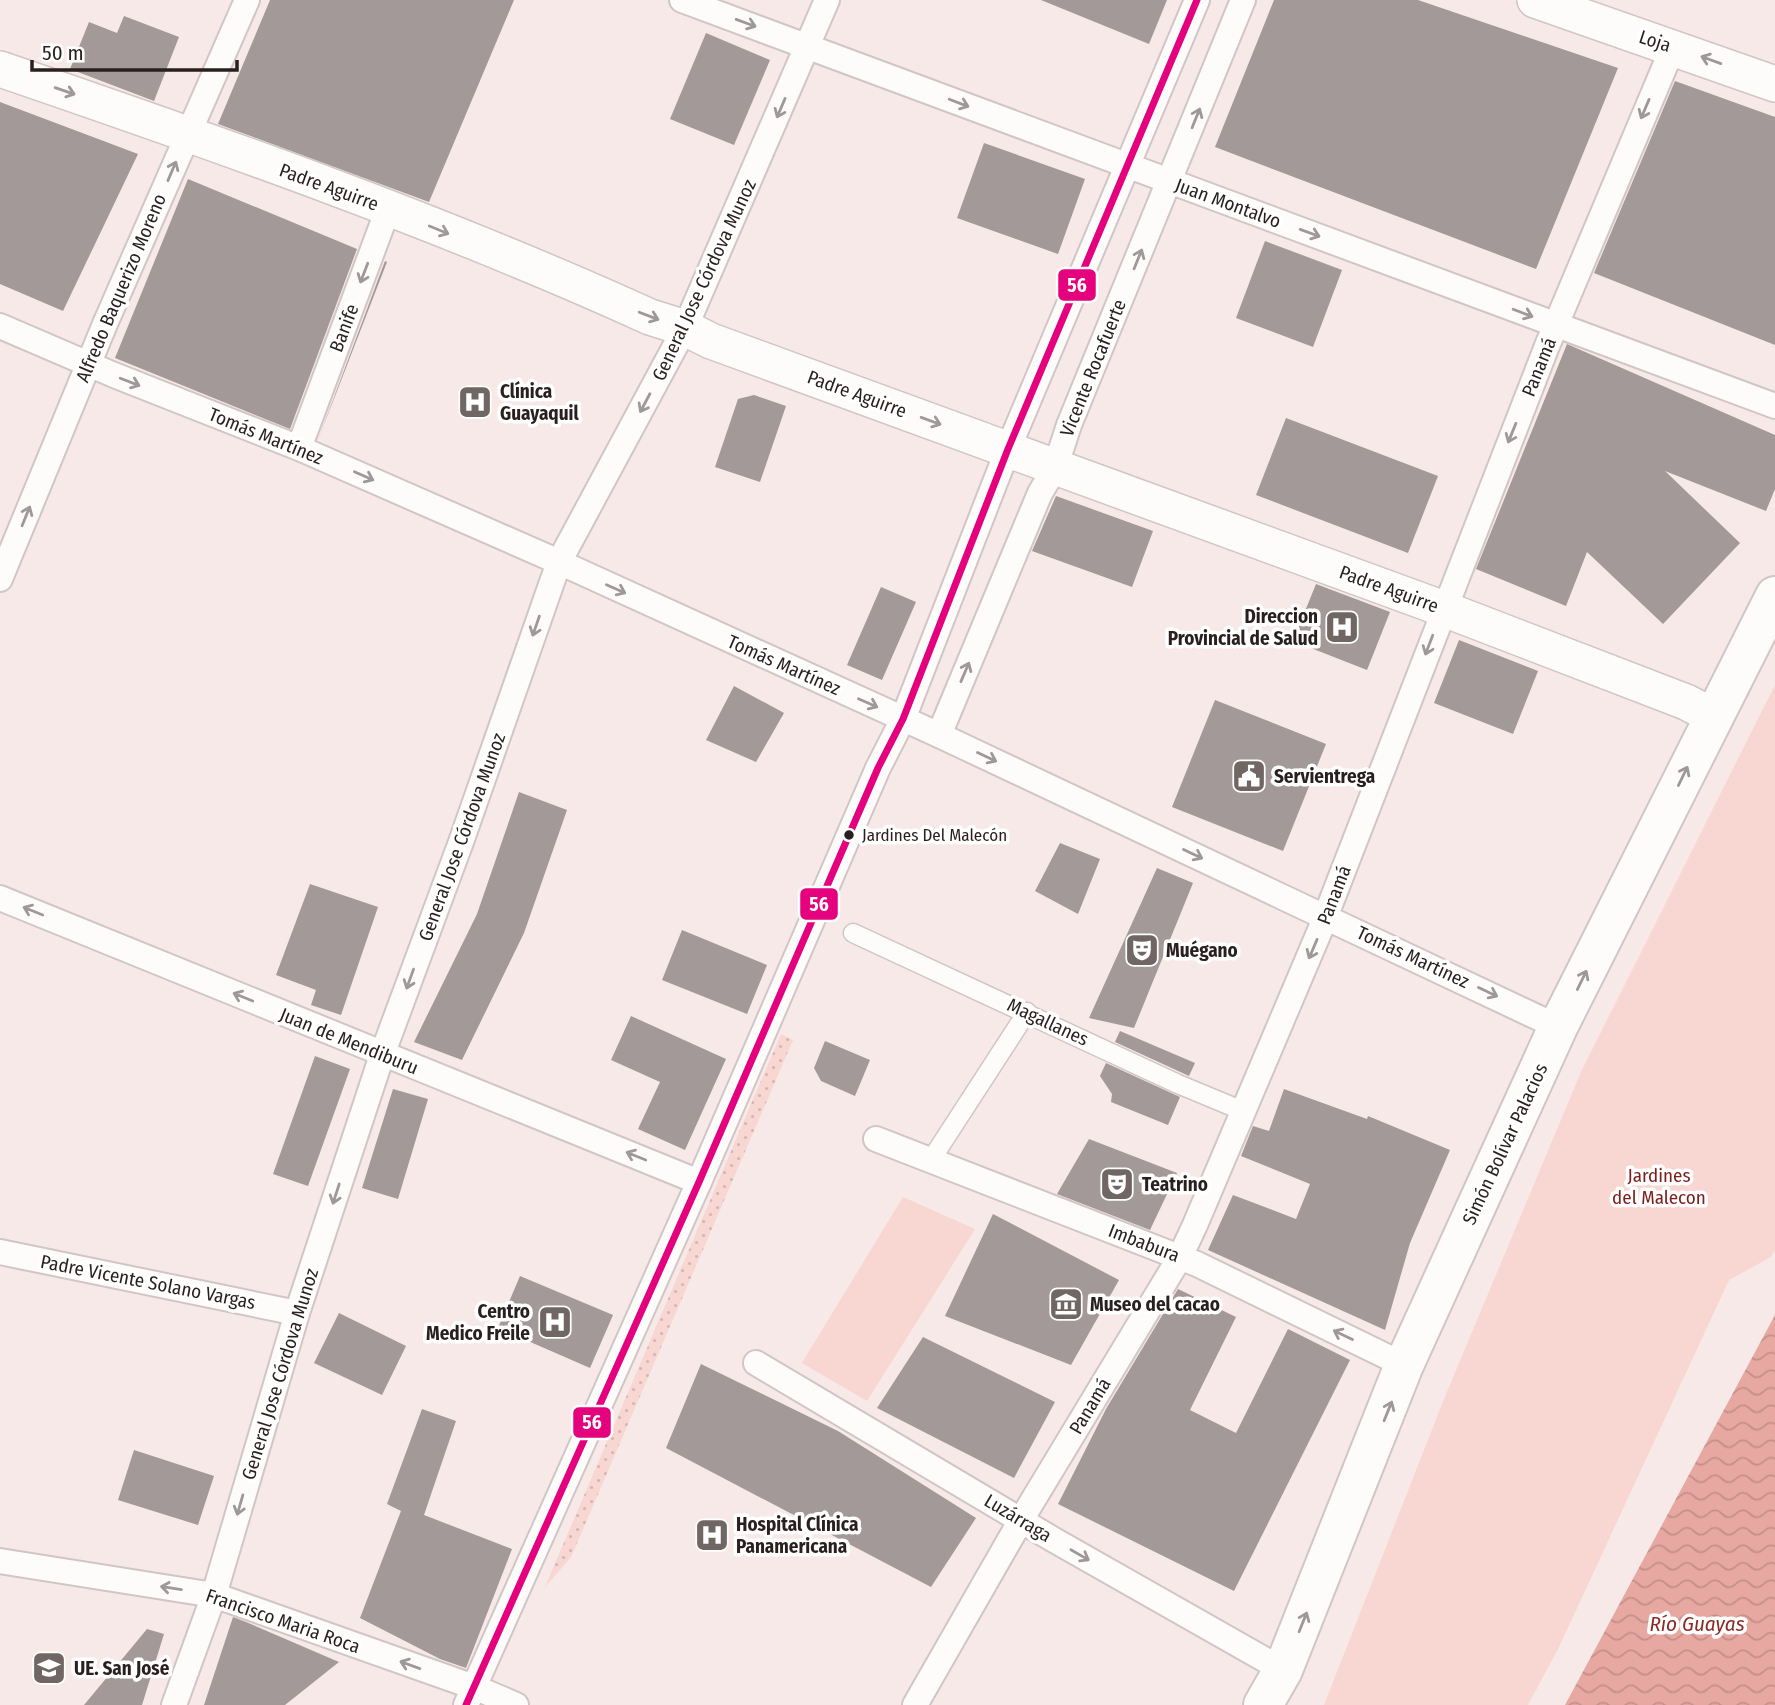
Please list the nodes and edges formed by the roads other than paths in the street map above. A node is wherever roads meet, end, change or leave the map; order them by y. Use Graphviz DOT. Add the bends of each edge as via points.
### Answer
graph roads {
  1 [pos="247,0"];
  2 [pos="682,0"];
  3 [pos="827,0"];
  4 [pos="1197,0"];
  5 [pos="1243,0"];
  6 [pos="1535,0"];
  7 [pos="808,46"];
  8 [pos="1673,47"];
  9 [pos="0,69"];
  10 [pos="1775,84"];
  11 [pos="188,133"];
  12 [pos="1128,166"];
  13 [pos="1170,181"];
  14 [pos="388,209"];
  15 [pos="1556,325"];
  16 [pos="0,326"];
  17 [pos="685,328"];
  18 [pos="89,364"];
  19 [pos="1775,405"];
  20 [pos="299,448"];
  21 [pos="1008,449"];
  22 [pos="1055,468"];
  23 [pos="559,562"];
  24 [pos="0,579"];
  25 [pos="1775,596"];
  26 [pos="1444,609"];
  27 [pos="1715,717"];
  28 [pos="903,719"];
  29 [pos="939,735"];
  30 [pos="0,898"];
  31 [pos="1326,916"];
  32 [pos="853,933"];
  33 [pos="1027,1012"];
  34 [pos="1558,1027"];
  35 [pos="382,1055"];
  36 [pos="1243,1111"];
  37 [pos="876,1139"];
  38 [pos="931,1160"];
  39 [pos="699,1182"];
  40 [pos="0,1252"];
  41 [pos="1180,1257"];
  42 [pos="296,1312"];
  43 [pos="756,1363"];
  44 [pos="1404,1365"];
  45 [pos="1021,1520"];
  46 [pos="0,1561"];
  47 [pos="214,1595"];
  48 [pos="1283,1670"];
  49 [pos="470,1696"];
  50 [pos="174,1705"];
  51 [pos="516,1705"];
  52 [pos="915,1705"];
  53 [pos="1263,1705"];
  1 -- 11 [label="street, Alfredo Baquerizo Moreno"];
  2 -- 7 [label="street, Juan Montalvo, one-way"];
  3 -- 7 [label="street, General Jose Córdova Munoz"];
  4 -- 12 [label="street"];
  13 -- 5 [label="street, Vicente Rocafuerte, one-way"];
  6 -- 8 [label="main road, Loja"];
  7 -- 12 [label="street, Juan Montalvo, one-way"];
  7 -- 17 [label="street, General Jose Córdova Munoz, one-way"];
  10 -- 8 [label="main road, Loja, one-way"];
  8 -- 15 [label="street, Panamá, one-way"];
  9 -- 11 [label="main road, Padre Aguirre, one-way"];
  11 -- 14 [label="main road, Padre Aguirre"];
  18 -- 11 [label="street, Alfredo Baquerizo Moreno, one-way"];
  12 -- 13 [label="street, Juan Montalvo"];
  12 -- 21 [label="street"];
  13 -- 15 [label="street, Juan Montalvo, one-way"];
  22 -- 13 [label="street, Vicente Rocafuerte, one-way"];
  14 -- 17 [label="main road, Padre Aguirre, one-way"];
  14 -- 20 [label="street, Banife, one-way"];
  15 -- 19 [label="street, Juan Montalvo"];
  15 -- 26 [label="street, Panamá, one-way"];
  16 -- 18 [label="street, Tomás Martínez"];
  17 -- 21 [label="main road, Padre Aguirre, one-way"];
  17 -- 23 [label="street, General Jose Córdova Munoz, one-way"];
  18 -- 20 [label="street, Tomás Martínez, one-way"];
  24 -- 18 [label="street, Alfredo Baquerizo Moreno, one-way"];
  20 -- 23 [label="street, Tomás Martínez, one-way"];
  21 -- 22 [label="main road, Padre Aguirre"];
  21 -- 28 [label="street"];
  22 -- 26 [label="main road, Padre Aguirre"];
  29 -- 22 [label="street, Vicente Rocafuerte, one-way" via="1040,493"];
  23 -- 28 [label="street, Tomás Martínez, one-way"];
  23 -- 35 [label="street, General Jose Córdova Munoz, one-way"];
  25 -- 27 [label="main road, Simón Bolívar Palacios"];
  26 -- 27 [label="main road, Padre Aguirre"];
  26 -- 31 [label="street, Panamá, one-way"];
  34 -- 27 [label="main road, Simón Bolívar Palacios, one-way"];
  28 -- 29 [label="street, Tomás Martínez"];
  28 -- 39 [label="street"];
  29 -- 31 [label="street, Tomás Martínez, one-way"];
  35 -- 30 [label="street, Juan de Mendiburu, one-way"];
  31 -- 34 [label="street, Tomás Martínez, one-way"];
  31 -- 36 [label="street, Panamá, one-way"];
  32 -- 33 [label="street, Magallanes"];
  33 -- 36 [label="street, Magallanes"];
  33 -- 38 [label="street"];
  34 -- 44 [label="main road, Simón Bolívar Palacios"];
  39 -- 35 [label="street, Juan de Mendiburu, one-way"];
  35 -- 42 [label="street, General Jose Córdova Munoz, one-way"];
  36 -- 41 [label="street, Panamá"];
  37 -- 38 [label="street, Imbabura"];
  38 -- 41 [label="street, Imbabura"];
  39 -- 49 [label="street"];
  40 -- 42 [label="street, Padre Vicente Solano Vargas"];
  44 -- 41 [label="street, Imbabura, one-way"];
  41 -- 45 [label="street, Panamá"];
  42 -- 47 [label="street, General Jose Córdova Munoz, one-way"];
  43 -- 45 [label="street, Luzárraga"];
  48 -- 44 [label="main road, Simón Bolívar Palacios, one-way"];
  45 -- 48 [label="street, Luzárraga, one-way"];
  45 -- 52 [label="street, Panamá"];
  47 -- 46 [label="street, Francisco Maria Roca, one-way"];
  49 -- 47 [label="street, Francisco Maria Roca, one-way"];
  47 -- 50 [label="street, General Jose Córdova Munoz"];
  48 -- 53 [label="main road, Simón Bolívar Palacios"];
  49 -- 51 [label="street, Francisco Maria Roca"];
}
